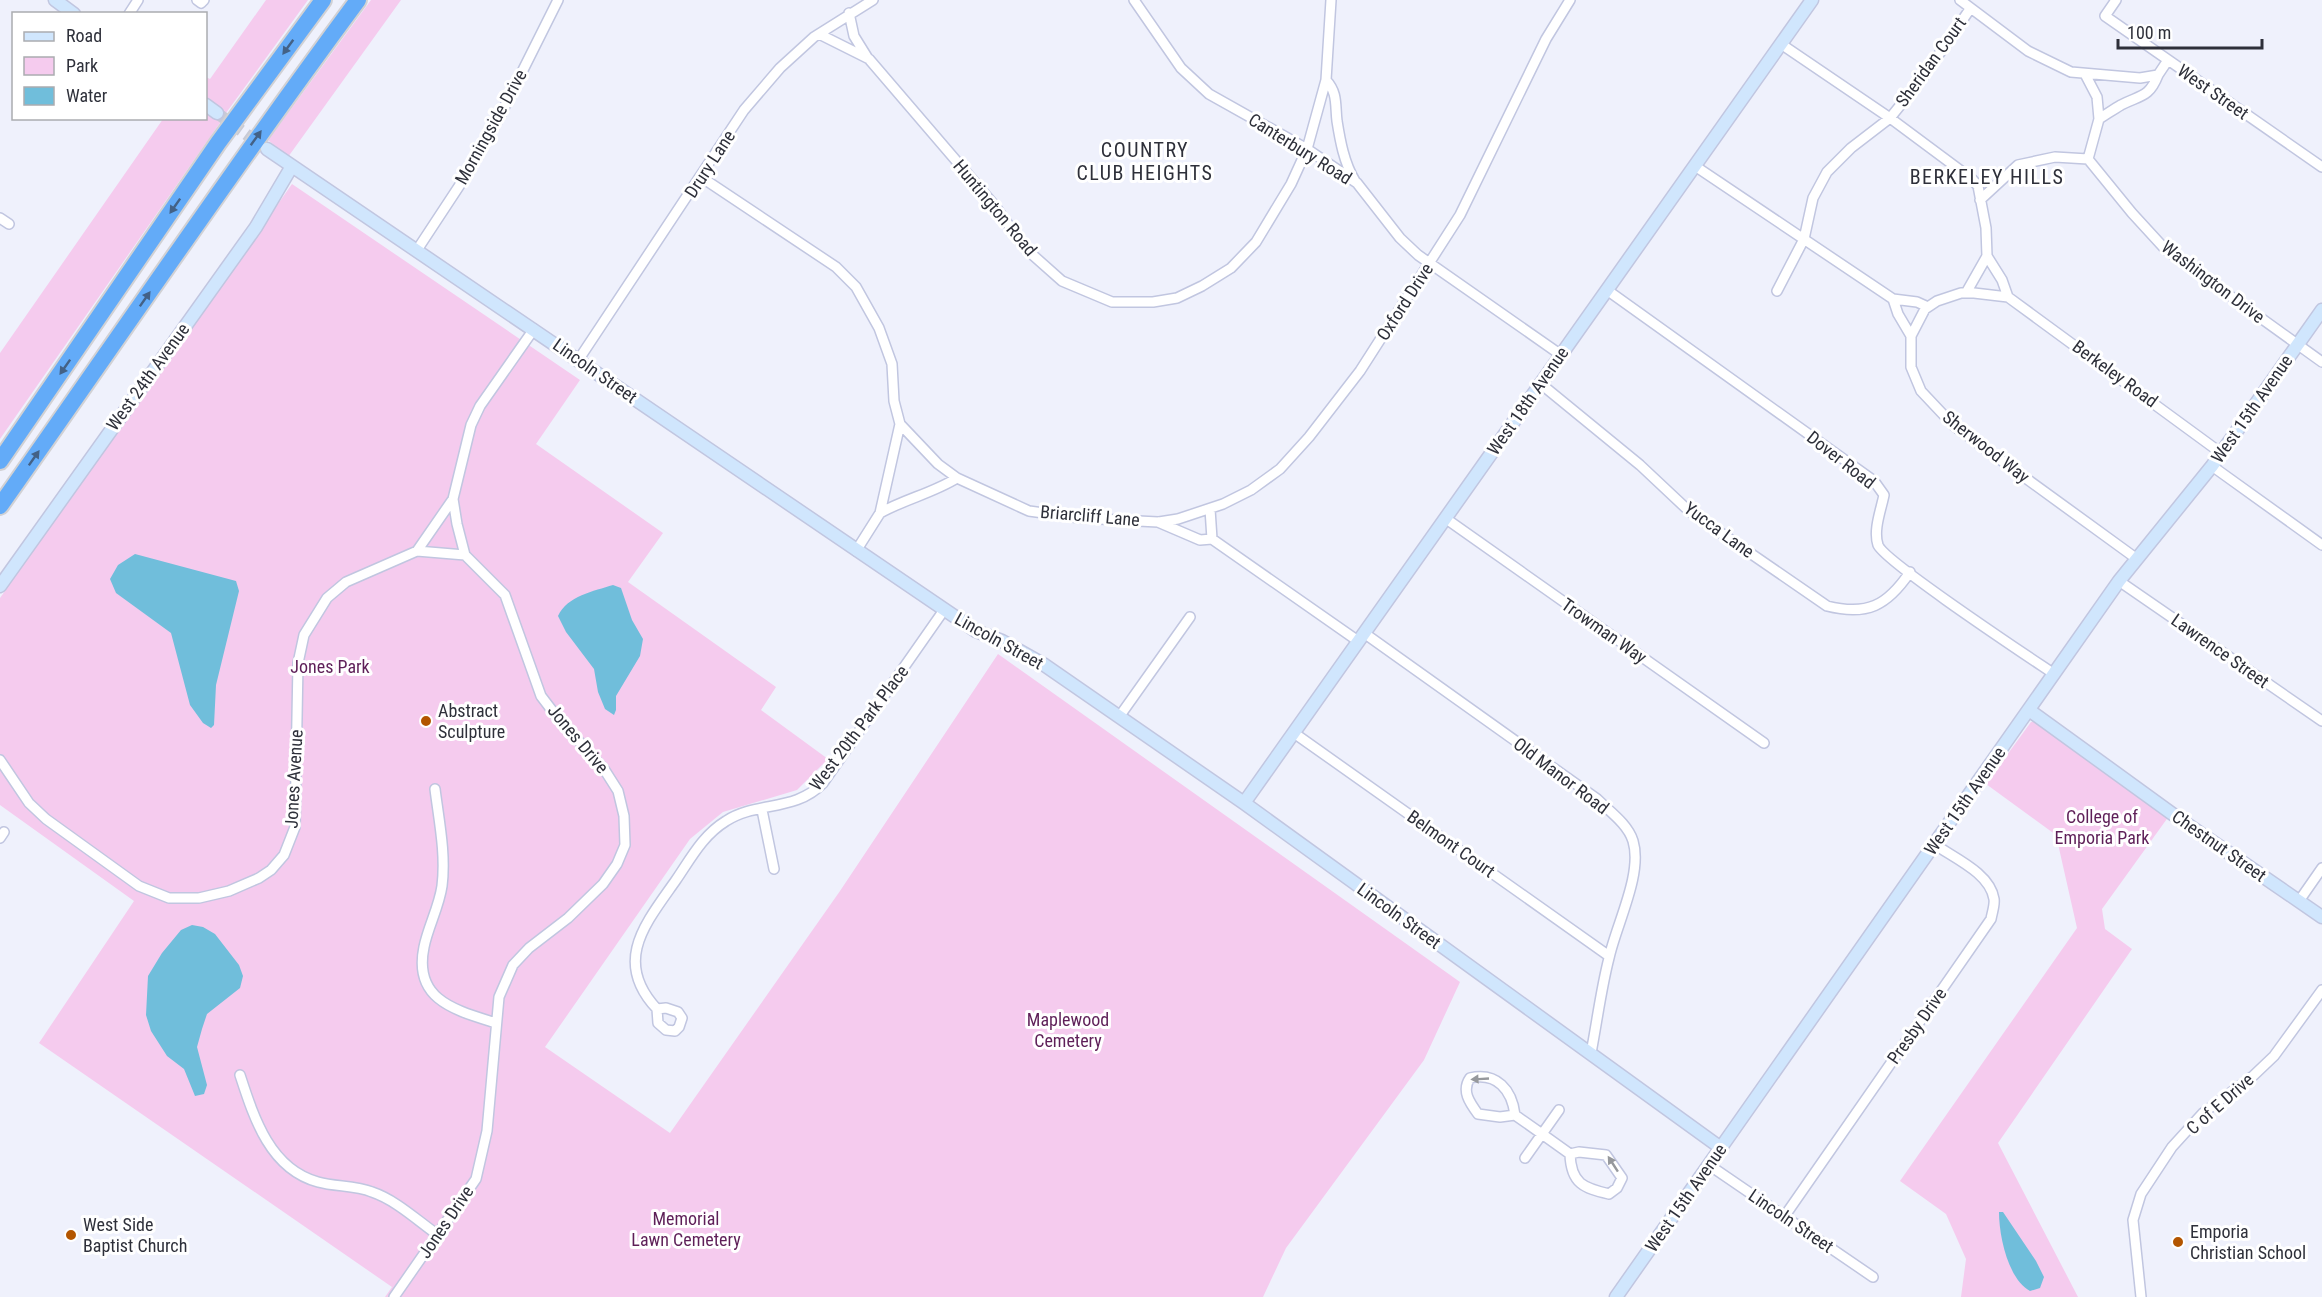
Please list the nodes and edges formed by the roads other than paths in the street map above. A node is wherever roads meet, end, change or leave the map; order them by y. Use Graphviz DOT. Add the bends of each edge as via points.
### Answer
graph roads {
  1 [pos="55,0"];
  2 [pos="197,0"];
  3 [pos="204,0"];
  4 [pos="322,0"];
  5 [pos="358,0"];
  6 [pos="558,0"];
  7 [pos="873,0"];
  8 [pos="1134,0"];
  9 [pos="1330,0"];
  10 [pos="1570,0"];
  11 [pos="1812,0"];
  12 [pos="1960,0"];
  13 [pos="2116,0"];
  14 [pos="1970,9"];
  15 [pos="71,12"];
  16 [pos="849,13"];
  17 [pos="819,34"];
  18 [pos="1781,44"];
  19 [pos="869,59"];
  20 [pos="2168,60"];
  21 [pos="2085,74"];
  22 [pos="2158,75"];
  23 [pos="1326,80"];
  24 [pos="207,106"];
  25 [pos="218,113"];
  26 [pos="1890,118"];
  27 [pos="2099,119"];
  28 [pos="267,149"];
  29 [pos="1307,149"];
  30 [pos="2088,159"];
  31 [pos="292,166"];
  32 [pos="1695,166"];
  33 [pos="2322,167"];
  34 [pos="701,177"];
  35 [pos="1357,183"];
  36 [pos="1980,200"];
  37 [pos="0,218"];
  38 [pos="9,224"];
  39 [pos="1804,238"];
  40 [pos="417,250"];
  41 [pos="1987,256"];
  42 [pos="1430,265"];
  43 [pos="1607,290"];
  44 [pos="1777,291"];
  45 [pos="1966,293"];
  46 [pos="2008,297"];
  47 [pos="1893,299"];
  48 [pos="1928,307"];
  49 [pos="2322,310"];
  50 [pos="534,329"];
  51 [pos="1911,336"];
  52 [pos="2298,345"];
  53 [pos="1560,356"];
  54 [pos="579,359"];
  55 [pos="2322,362"];
  56 [pos="1540,384"];
  57 [pos="900,424"];
  58 [pos="2221,453"];
  59 [pos="0,461"];
  60 [pos="2212,466"];
  61 [pos="957,478"];
  62 [pos="453,499"];
  63 [pos="0,506"];
  64 [pos="1210,508"];
  65 [pos="880,513"];
  66 [pos="1445,518"];
  67 [pos="1158,522"];
  68 [pos="1212,539"];
  69 [pos="2322,545"];
  70 [pos="417,551"];
  71 [pos="856,551"];
  72 [pos="465,555"];
  73 [pos="2137,560"];
  74 [pos="1910,572"];
  75 [pos="2119,581"];
  76 [pos="0,586"];
  77 [pos="944,610"];
  78 [pos="1190,617"];
  79 [pos="1361,637"];
  80 [pos="2054,674"];
  81 [pos="2029,710"];
  82 [pos="1119,717"];
  83 [pos="2322,721"];
  84 [pos="1293,733"];
  85 [pos="1764,743"];
  86 [pos="0,760"];
  87 [pos="435,789"];
  88 [pos="1244,803"];
  89 [pos="762,810"];
  90 [pos="1934,844"];
  91 [pos="2322,868"];
  92 [pos="774,869"];
  93 [pos="2299,901"];
  94 [pos="2322,917"];
  95 [pos="1609,956"];
  96 [pos="2322,990"];
  97 [pos="657,1009"];
  98 [pos="496,1023"];
  99 [pos="1591,1053"];
  100 [pos="240,1075"];
  101 [pos="1559,1110"];
  102 [pos="1515,1115"];
  103 [pos="1542,1134"];
  104 [pos="1721,1148"];
  105 [pos="1570,1154"];
  106 [pos="1525,1158"];
  107 [pos="1709,1165"];
  108 [pos="1784,1217"];
  109 [pos="438,1235"];
  110 [pos="1873,1277"];
  111 [pos="394,1297"];
  112 [pos="1616,1297"];
  113 [pos="2141,1297"];
  1 -- 15 [label="street"];
  2 -- 3 [label="street"];
  4 -- 59 [label="highway, one-way" via="212,152"];
  63 -- 5 [label="highway, one-way" via="198,220"];
  6 -- 40 [label="street, Morningside Drive" via="469,171"];
  7 -- 16 [label="street, Drury Lane"];
  8 -- 29 [label="street, Canterbury Road" via="1181,68 1209,94"];
  9 -- 23 [label="street, Huntington Road"];
  10 -- 42 [label="street, Oxford Drive" via="1546,39 1460,215"];
  11 -- 18 [label="street, West 18th Avenue"];
  12 -- 14 [label="street"];
  13 -- 20 [label="street, West Street" via="2105,16"];
  14 -- 21 [label="street" via="2028,51 2071,72"];
  14 -- 26 [label="street, Sheridan Court"];
  16 -- 17 [label="street, Drury Lane"];
  16 -- 19 [label="street" via="854,36"];
  17 -- 19 [label="street, Huntington Road"];
  17 -- 34 [label="street, Drury Lane" via="780,68 744,110"];
  18 -- 26 [label="street"];
  18 -- 32 [label="street, West 18th Avenue"];
  19 -- 29 [label="street, Huntington Road" via="995,206 1026,249 1062,281 1112,302 1177,298 1231,268 1256,242"];
  20 -- 22 [label="street"];
  20 -- 33 [label="street, West Street"];
  21 -- 22 [label="street" via="2140,78"];
  21 -- 27 [label="street" via="2097,97"];
  22 -- 27 [label="street" via="2144,95"];
  23 -- 29 [label="street, Huntington Road"];
  23 -- 35 [label="street" via="1333,87 1341,143"];
  24 -- 25 [label="street"];
  26 -- 36 [label="street" via="1972,179 1978,186"];
  26 -- 39 [label="street, Sheridan Court" via="1827,172 1813,198"];
  27 -- 30 [label="street"];
  28 -- 31 [label="street, Lincoln Street"];
  29 -- 35 [label="street, Canterbury Road"];
  30 -- 36 [label="street" via="2055,157 2018,165"];
  30 -- 52 [label="street, Washington Drive" via="2165,249"];
  31 -- 40 [label="street, Lincoln Street"];
  31 -- 76 [label="street, West 24th Avenue" via="256,227"];
  32 -- 39 [label="street"];
  32 -- 43 [label="street, West 18th Avenue"];
  34 -- 54 [label="street, Drury Lane"];
  34 -- 57 [label="street" via="836,267 856,287 879,328 892,364"];
  35 -- 42 [label="street, Canterbury Road" via="1400,238"];
  36 -- 41 [label="street"];
  37 -- 38 [label="street"];
  39 -- 44 [label="street, Sheridan Court"];
  39 -- 47 [label="street"];
  40 -- 50 [label="street, Lincoln Street"];
  41 -- 45 [label="street"];
  41 -- 46 [label="street"];
  42 -- 53 [label="street, Canterbury Road"];
  42 -- 64 [label="street, Oxford Drive" via="1360,371 1302,445 1280,469 1251,490"];
  43 -- 53 [label="street, West 18th Avenue"];
  43 -- 74 [label="street, Dover Road" via="1874,481 1884,495 1876,535 1879,548"];
  45 -- 46 [label="street"];
  45 -- 48 [label="street"];
  46 -- 58 [label="street, Berkeley Road"];
  47 -- 48 [label="street"];
  47 -- 51 [label="street"];
  48 -- 51 [label="street, Sherwood Way"];
  49 -- 52 [label="street, West 15th Avenue"];
  50 -- 54 [label="street, Lincoln Street"];
  50 -- 62 [label="street" via="480,406 471,425"];
  51 -- 73 [label="street, Sherwood Way" via="1911,368 1933,406 1954,426"];
  52 -- 55 [label="street, Washington Drive"];
  52 -- 58 [label="street, West 15th Avenue"];
  53 -- 56 [label="street, West 18th Avenue"];
  54 -- 71 [label="street, Lincoln Street"];
  56 -- 66 [label="street, West 18th Avenue"];
  56 -- 74 [label="street, Yucca Lane" via="1640,465 1689,511 1827,606 1865,610 1882,603"];
  57 -- 61 [label="street, Briarcliff Lane"];
  57 -- 65 [label="street"];
  58 -- 60 [label="street, West 15th Avenue"];
  60 -- 69 [label="street"];
  60 -- 73 [label="street, West 15th Avenue"];
  61 -- 65 [label="street"];
  61 -- 67 [label="street, Briarcliff Lane" via="1029,511"];
  62 -- 70 [label="street"];
  62 -- 72 [label="street"];
  64 -- 67 [label="street, Oxford Drive"];
  64 -- 68 [label="street"];
  65 -- 71 [label="street"];
  66 -- 79 [label="street, West 18th Avenue"];
  66 -- 85 [label="street, Trowman Way"];
  67 -- 68 [label="street, Briarcliff Lane" via="1200,540"];
  68 -- 79 [label="street, Briarcliff Lane"];
  70 -- 72 [label="street"];
  70 -- 86 [label="street, Jones Avenue" via="346,582 327,598 304,635 298,663 295,827 284,855 259,878 199,898 169,898 139,886 46,819 29,803"];
  71 -- 77 [label="street, Lincoln Street"];
  72 -- 98 [label="street, Jones Drive" via="505,595 541,696 604,769 618,791 624,816 625,845 617,864 603,884 568,918 513,965 499,997"];
  73 -- 75 [label="street, West 15th Avenue"];
  74 -- 80 [label="street, Dover Road"];
  75 -- 80 [label="street, West 15th Avenue"];
  75 -- 83 [label="street, Lawrence Street"];
  77 -- 82 [label="street, Lincoln Street" via="976,631 1043,664"];
  77 -- 89 [label="street, West 20th Park Place" via="823,783 812,795"];
  78 -- 82 [label="street"];
  79 -- 84 [label="street, West 18th Avenue"];
  79 -- 95 [label="street, Old Manor Road" via="1597,799 1622,823 1633,840 1635,856 1631,888"];
  80 -- 81 [label="street, West 15th Avenue"];
  81 -- 90 [label="street, West 15th Avenue"];
  81 -- 93 [label="street, Chestnut Street"];
  82 -- 88 [label="street, Lincoln Street"];
  84 -- 88 [label="street, West 18th Avenue"];
  84 -- 95 [label="street, Belmont Court"];
  87 -- 98 [label="street" via="442,886 424,946 422,970 426,985 435,996"];
  88 -- 99 [label="street, Lincoln Street"];
  89 -- 92 [label="street"];
  89 -- 97 [label="street, West 20th Park Place" via="728,819 710,832 647,921 638,939 635,972"];
  90 -- 104 [label="street, West 15th Avenue"];
  90 -- 108 [label="street, Presby Drive" via="1977,873 1989,886 1995,901 1991,919"];
  91 -- 93 [label="street"];
  93 -- 94 [label="street, Chestnut Street"];
  95 -- 99 [label="street, Old Manor Road"];
  96 -- 113 [label="street, C of E Drive" via="2274,1056 2203,1113 2172,1148 2141,1194 2133,1220"];
  98 -- 109 [label="street, Jones Drive" via="487,1131 476,1179"];
  99 -- 104 [label="street, Lincoln Street"];
  100 -- 109 [label="street" via="272,1150 285,1166 320,1183 374,1192"];
  101 -- 103 [label="street"];
  102 -- 102 [label="street, one-way" via="1504,1086 1492,1078 1470,1078 1465,1091 1478,1114 1500,1118"];
  102 -- 103 [label="street"];
  103 -- 105 [label="street"];
  103 -- 106 [label="street"];
  104 -- 107 [label="street, West 15th Avenue"];
  105 -- 105 [label="street, one-way" via="1570,1162 1585,1188 1609,1194 1617,1188 1622,1178 1606,1155"];
  107 -- 108 [label="street, Lincoln Street"];
  107 -- 112 [label="street, West 15th Avenue"];
  108 -- 110 [label="street, Lincoln Street"];
  109 -- 111 [label="street, Jones Drive"];
}
